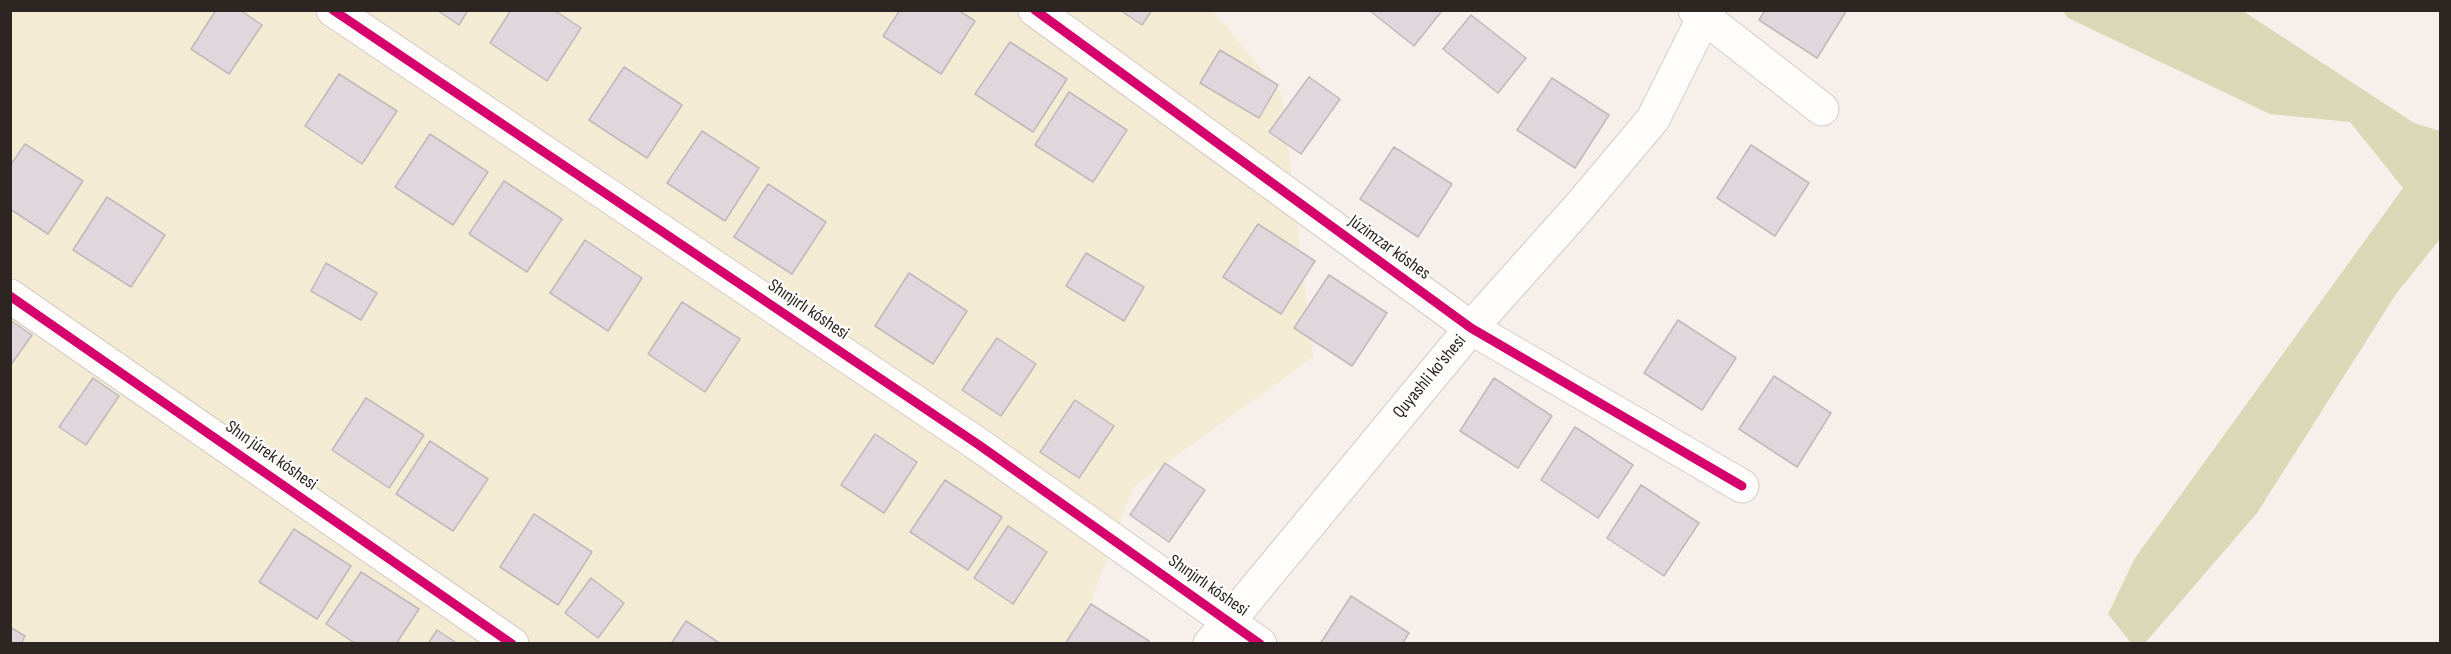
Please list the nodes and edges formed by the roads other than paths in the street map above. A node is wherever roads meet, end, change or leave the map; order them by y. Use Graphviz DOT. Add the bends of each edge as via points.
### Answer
graph roads {
  1 [pos="333,10"];
  2 [pos="1035,10"];
  3 [pos="1700,14"];
  4 [pos="1822,108"];
  5 [pos="10,296"];
  6 [pos="1471,328"];
  7 [pos="1742,486"];
  8 [pos="1218,632"];
  9 [pos="512,644"];
  10 [pos="1260,644"];
  1 -- 8 [label="street, Shınjırlı kóshesi" via="979,445"];
  2 -- 6 [label="street, Júzimzar kóshes"];
  3 -- 4 [label="street"];
  3 -- 6 [label="street, Quyashli ko'shesi" via="1653,119"];
  5 -- 9 [label="street, Shın júrek kóshesi"];
  6 -- 7 [label="street, Júzimzar kóshes"];
  6 -- 8 [label="street, Quyashli ko'shesi"];
  8 -- 10 [label="street, Shınjırlı kóshesi"];
}
